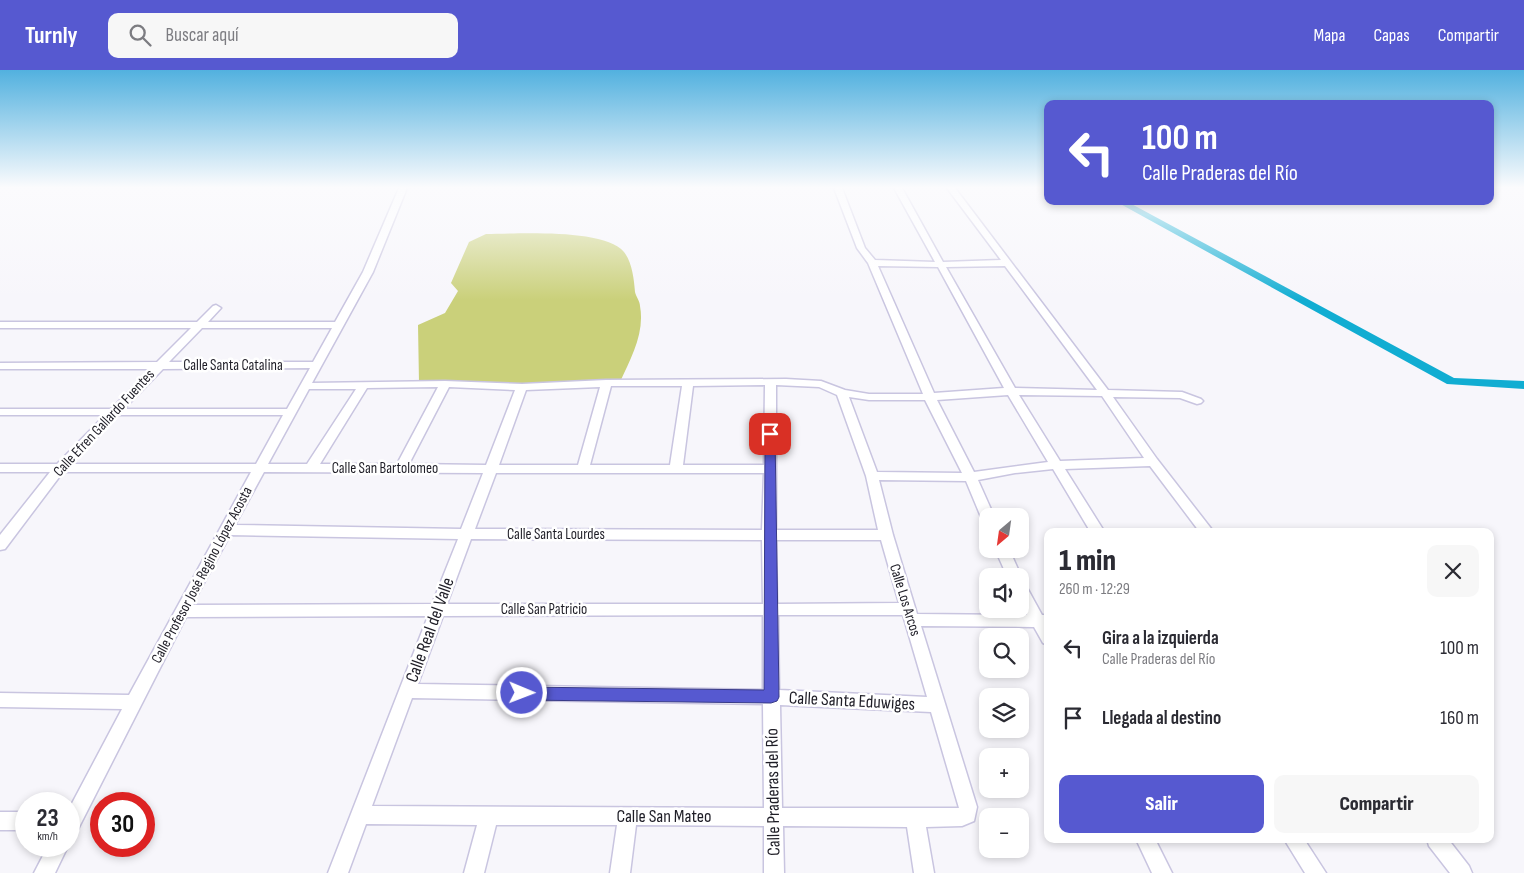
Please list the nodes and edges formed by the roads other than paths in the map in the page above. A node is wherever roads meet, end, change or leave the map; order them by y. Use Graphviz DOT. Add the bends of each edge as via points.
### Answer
graph roads {
  1 [pos="388,225"];
  2 [pos="852,225"];
  3 [pos="919,225"];
  4 [pos="979,225"];
  5 [pos="872,263"];
  6 [pos="1007,263"];
  7 [pos="940,264"];
  8 [pos="216,308"];
  9 [pos="0,325"];
  10 [pos="200,325"];
  11 [pos="339,325"];
  12 [pos="316,365"];
  13 [pos="0,366"];
  14 [pos="158,366"];
  15 [pos="771,382"];
  16 [pos="606,383"];
  17 [pos="688,383"];
  18 [pos="445,384"];
  19 [pos="305,386"];
  20 [pos="363,386"];
  21 [pos="522,387"];
  22 [pos="1011,391"];
  23 [pos="1106,393"];
  24 [pos="842,394"];
  25 [pos="930,397"];
  26 [pos="1196,401"];
  27 [pos="0,412"];
  28 [pos="113,412"];
  29 [pos="290,412"];
  30 [pos="1153,462"];
  31 [pos="1056,465"];
  32 [pos="0,468"];
  33 [pos="60,468"];
  34 [pos="260,468"];
  35 [pos="311,468"];
  36 [pos="401,468"];
  37 [pos="490,468"];
  38 [pos="583,469"];
  39 [pos="676,469"];
  40 [pos="769,469"];
  41 [pos="872,476"];
  42 [pos="970,477"];
  43 [pos="984,508"];
  44 [pos="1094,528"];
  45 [pos="1204,528"];
  46 [pos="226,530"];
  47 [pos="5,532"];
  48 [pos="465,534"];
  49 [pos="886,535"];
  50 [pos="769,536"];
  51 [pos="0,545"];
  52 [pos="1029,601"];
  53 [pos="438,609"];
  54 [pos="770,609"];
  55 [pos="181,611"];
  56 [pos="909,615"];
  57 [pos="1043,621"];
  58 [pos="407,691"];
  59 [pos="771,697"];
  60 [pos="0,700"];
  61 [pos="134,702"];
  62 [pos="936,705"];
  63 [pos="80,804"];
  64 [pos="968,811"];
  65 [pos="360,815"];
  66 [pos="489,816"];
  67 [pos="628,816"];
  68 [pos="773,817"];
  69 [pos="915,818"];
  70 [pos="0,821"];
  71 [pos="15,821"];
  72 [pos="1147,843"];
  73 [pos="1296,843"];
  74 [pos="1439,843"];
  75 [pos="52,857"];
  76 [pos="44,873"];
  77 [pos="338,873"];
  78 [pos="474,873"];
  79 [pos="620,873"];
  80 [pos="774,873"];
  81 [pos="924,873"];
  82 [pos="1162,873"];
  83 [pos="1316,873"];
  84 [pos="1462,873"];
  1 -- 11 [label="street, Calle Profesor José Regino López Acosta" via="368,272"];
  2 -- 5 [label="street" via="861,248"];
  3 -- 7 [label="street"];
  4 -- 6 [label="street"];
  5 -- 7 [label="street"];
  5 -- 25 [label="street"];
  6 -- 7 [label="street"];
  6 -- 23 [label="street"];
  7 -- 22 [label="street"];
  8 -- 10 [label="street, Calle Efren Gallardo Fuentes"];
  9 -- 10 [label="street"];
  10 -- 11 [label="street"];
  10 -- 14 [label="street, Calle Efren Gallardo Fuentes"];
  11 -- 12 [label="street, Calle Profesor José Regino López Acosta"];
  12 -- 14 [label="street, Calle Santa Catalina"];
  12 -- 19 [label="street, Calle Profesor José Regino López Acosta"];
  13 -- 14 [label="street, Calle Santa Catalina"];
  14 -- 28 [label="street, Calle Efren Gallardo Fuentes"];
  15 -- 17 [label="street"];
  15 -- 24 [label="street" via="821,384"];
  15 -- 40 [label="street, Calle Praderas del Río"];
  16 -- 17 [label="street"];
  16 -- 21 [label="street"];
  16 -- 38 [label="street"];
  17 -- 39 [label="street"];
  18 -- 20 [label="street"];
  18 -- 21 [label="street"];
  18 -- 36 [label="street"];
  19 -- 20 [label="street"];
  19 -- 29 [label="street, Calle Profesor José Regino López Acosta"];
  20 -- 35 [label="street"];
  21 -- 37 [label="street, Calle Real del Valle"];
  22 -- 23 [label="street"];
  22 -- 25 [label="street"];
  22 -- 31 [label="street"];
  23 -- 26 [label="street" via="1182,395"];
  23 -- 30 [label="street"];
  24 -- 25 [label="street"];
  24 -- 41 [label="street, Calle Los Arcos"];
  25 -- 42 [label="street"];
  27 -- 28 [label="street"];
  28 -- 29 [label="street"];
  28 -- 33 [label="street, Calle Efren Gallardo Fuentes"];
  29 -- 34 [label="street, Calle Profesor José Regino López Acosta"];
  30 -- 31 [label="street"];
  30 -- 45 [label="street"];
  31 -- 42 [label="street"];
  31 -- 44 [label="street"];
  32 -- 33 [label="street, Calle San Bartolomeo"];
  33 -- 34 [label="street, Calle San Bartolomeo"];
  33 -- 47 [label="street, Calle Efren Gallardo Fuentes"];
  34 -- 35 [label="street, Calle San Bartolomeo"];
  34 -- 46 [label="street, Calle Profesor José Regino López Acosta"];
  35 -- 36 [label="street, Calle San Bartolomeo"];
  36 -- 37 [label="street, Calle San Bartolomeo"];
  37 -- 38 [label="street, Calle San Bartolomeo"];
  37 -- 48 [label="street, Calle Real del Valle"];
  38 -- 39 [label="street, Calle San Bartolomeo"];
  39 -- 40 [label="street, Calle San Bartolomeo"];
  40 -- 50 [label="street, Calle Praderas del Río"];
  41 -- 42 [label="street"];
  41 -- 49 [label="street, Calle Los Arcos"];
  42 -- 43 [label="street"];
  46 -- 48 [label="street, Calle Santa Lourdes"];
  46 -- 55 [label="street, Calle Profesor José Regino López Acosta"];
  47 -- 51 [label="street, Calle Efren Gallardo Fuentes"];
  48 -- 50 [label="street, Calle Santa Lourdes"];
  48 -- 53 [label="street, Calle Real del Valle"];
  49 -- 50 [label="street, Calle Santa Lourdes"];
  49 -- 56 [label="street, Calle Los Arcos"];
  50 -- 54 [label="street, Calle Praderas del Río"];
  52 -- 57 [label="street"];
  53 -- 54 [label="street, Calle San Patricio"];
  53 -- 55 [label="street, Calle San Patricio"];
  53 -- 58 [label="street, Calle Real del Valle"];
  54 -- 56 [label="street, Calle San Patricio"];
  54 -- 59 [label="street, Calle Praderas del Río"];
  55 -- 61 [label="street, Calle Profesor José Regino López Acosta"];
  56 -- 57 [label="street, Calle San Patricio"];
  56 -- 62 [label="street, Calle Los Arcos"];
  58 -- 59 [label="street, Calle Santa Eduwiges"];
  58 -- 65 [label="street, Calle Real del Valle"];
  59 -- 62 [label="street, Calle Santa Eduwiges"];
  59 -- 68 [label="street, Calle Praderas del Río"];
  60 -- 61 [label="street"];
  61 -- 63 [label="street, Calle Profesor José Regino López Acosta"];
  62 -- 64 [label="street, Calle Los Arcos"];
  64 -- 69 [label="street, Calle San Mateo" via="962,817"];
  65 -- 66 [label="street, Calle San Mateo"];
  65 -- 77 [label="street, Calle Real del Valle"];
  66 -- 67 [label="street, Calle San Mateo"];
  66 -- 78 [label="street"];
  67 -- 68 [label="street, Calle San Mateo"];
  67 -- 79 [label="street"];
  68 -- 69 [label="street, Calle San Mateo"];
  68 -- 80 [label="street, Calle Praderas del Río"];
  69 -- 81 [label="street"];
  70 -- 71 [label="street"];
  72 -- 82 [label="street"];
  73 -- 83 [label="street"];
  74 -- 84 [label="street"];
  75 -- 76 [label="street"];
}
